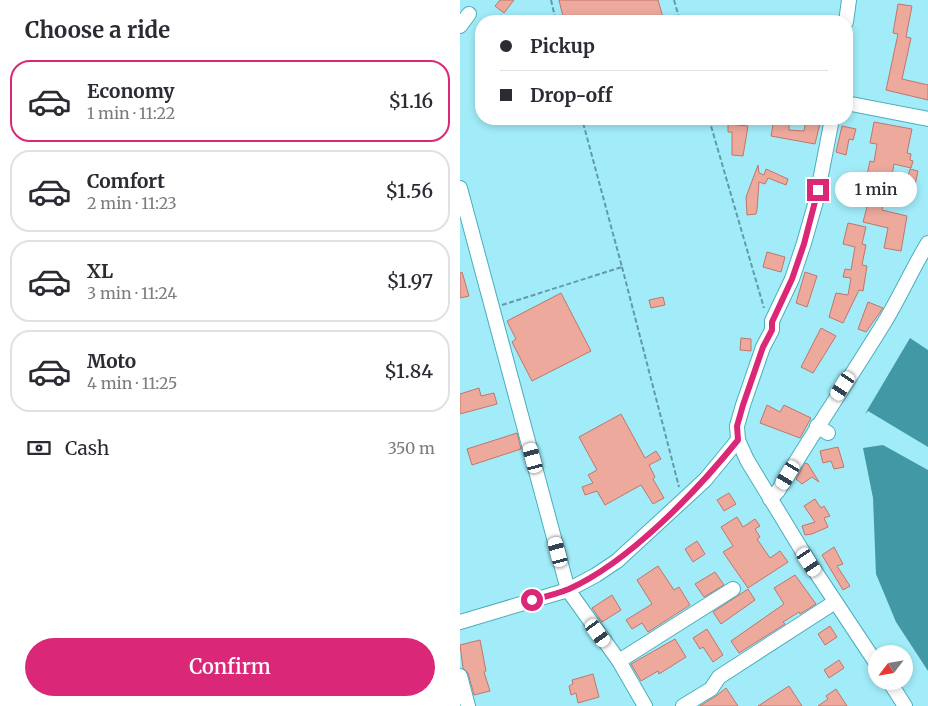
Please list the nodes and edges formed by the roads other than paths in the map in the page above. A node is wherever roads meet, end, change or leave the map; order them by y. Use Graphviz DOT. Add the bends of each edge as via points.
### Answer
graph roads {
  1 [pos="849,0"];
  2 [pos="469,14"];
  3 [pos="847,15"];
  4 [pos="460,26"];
  5 [pos="853,104"];
  6 [pos="928,119"];
  7 [pos="831,125"];
  8 [pos="460,188"];
  9 [pos="928,243"];
  10 [pos="738,440"];
  11 [pos="770,499"];
  12 [pos="733,589"];
  13 [pos="568,590"];
  14 [pos="835,602"];
  15 [pos="460,622"];
  16 [pos="868,651"];
  17 [pos="619,661"];
  18 [pos="460,676"];
  19 [pos="895,690"];
  20 [pos="468,706"];
  21 [pos="646,706"];
  22 [pos="683,706"];
  23 [pos="906,706"];
  1 -- 3 [label="street"];
  2 -- 4 [label="street"];
  5 -- 6 [label="street"];
  7 -- 10 [label="street" via="804,244 772,322 772,330 739,418"];
  8 -- 13 [label="street"];
  9 -- 11 [label="street" via="822,430"];
  10 -- 11 [label="street" via="740,449"];
  10 -- 13 [label="street" via="705,480 617,561"];
  11 -- 14 [label="street"];
  12 -- 17 [label="street"];
  13 -- 15 [label="street"];
  13 -- 17 [label="street"];
  14 -- 16 [label="street"];
  14 -- 22 [label="street" via="719,677 711,689"];
  17 -- 21 [label="street"];
  18 -- 20 [label="street"];
  19 -- 23 [label="street"];
}
